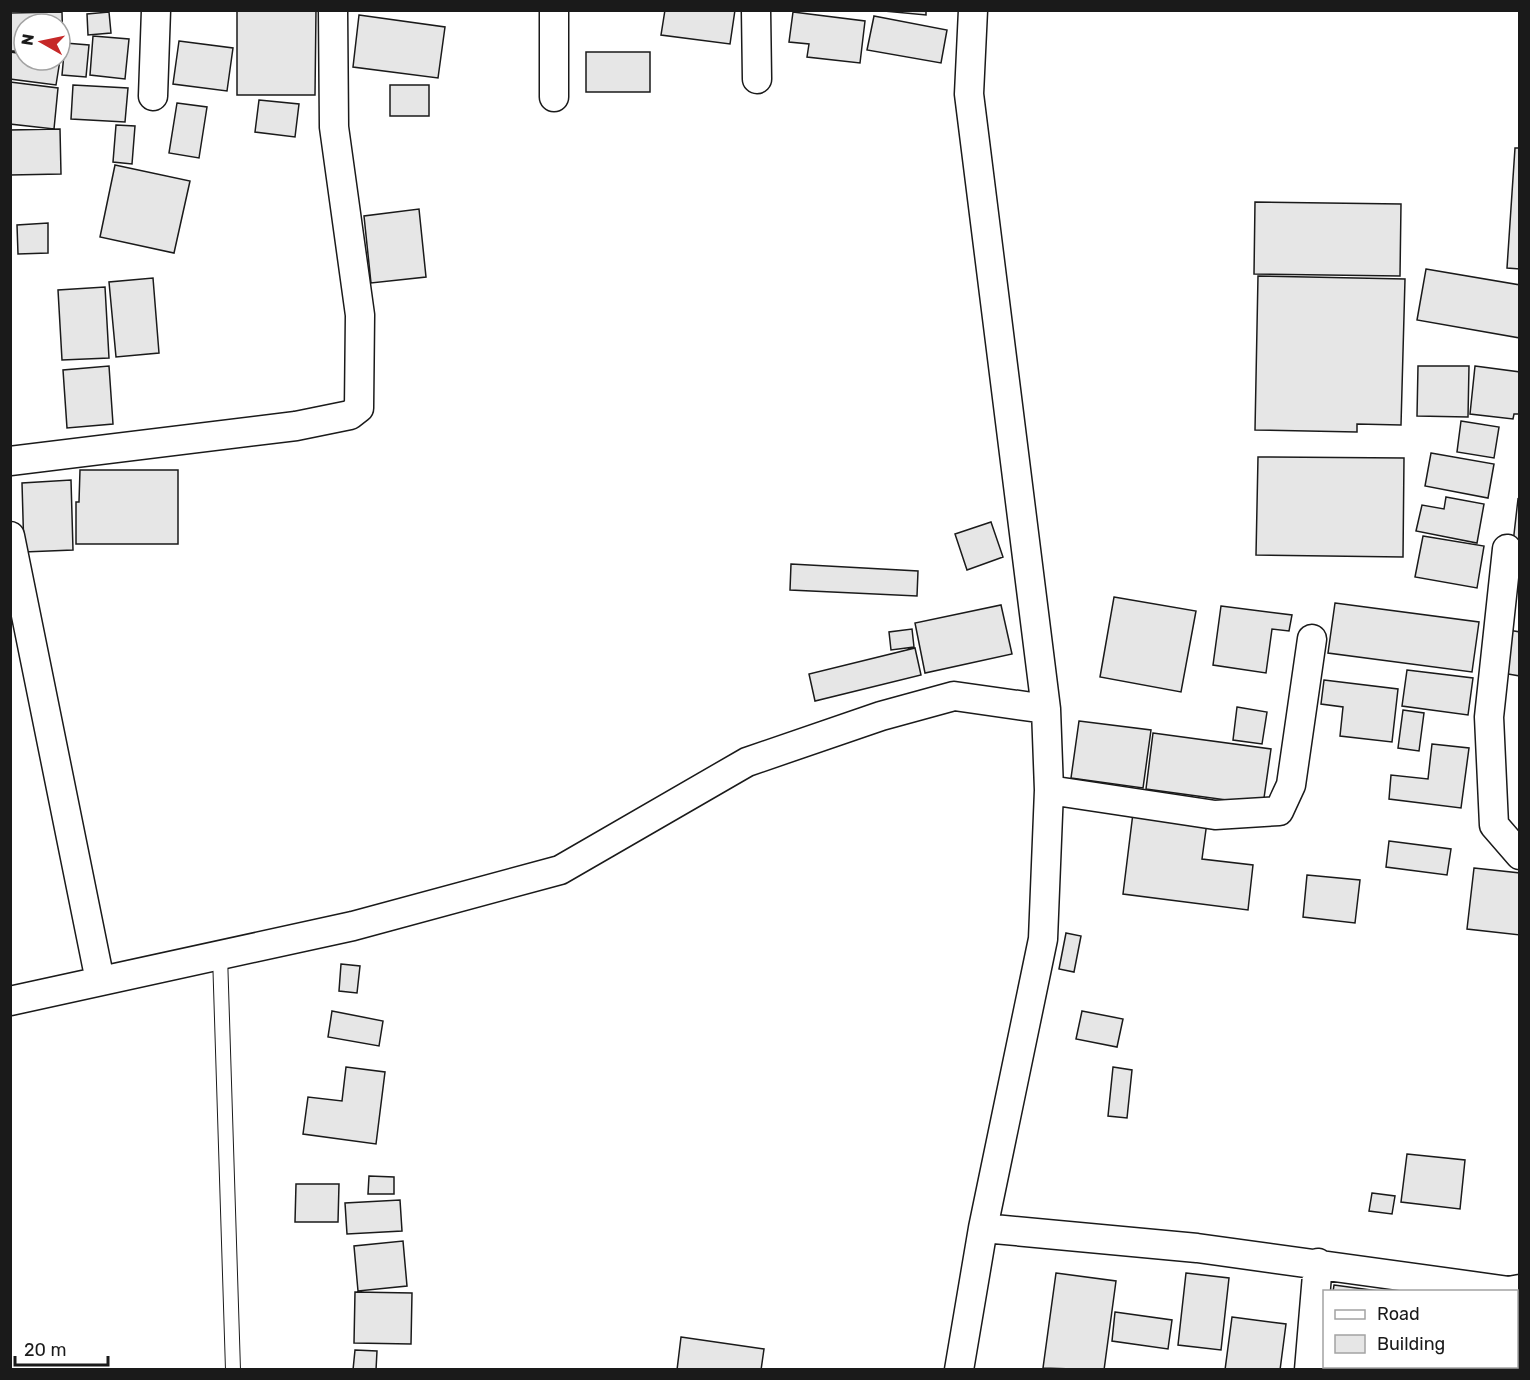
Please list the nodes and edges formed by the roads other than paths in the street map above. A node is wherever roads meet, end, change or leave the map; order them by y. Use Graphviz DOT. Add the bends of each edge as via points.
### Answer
graph roads {
  1 [pos="156,10"];
  2 [pos="333,10"];
  3 [pos="554,10"];
  4 [pos="756,10"];
  5 [pos="973,10"];
  6 [pos="757,78"];
  7 [pos="153,96"];
  8 [pos="554,97"];
  9 [pos="10,461"];
  10 [pos="10,536"];
  11 [pos="1508,549"];
  12 [pos="1312,639"];
  13 [pos="1047,709"];
  14 [pos="1049,790"];
  15 [pos="1520,855"];
  16 [pos="220,955"];
  17 [pos="100,981"];
  18 [pos="10,1001"];
  19 [pos="983,1228"];
  20 [pos="1318,1263"];
  21 [pos="1502,1290"];
  22 [pos="233,1370"];
  23 [pos="959,1370"];
  24 [pos="1309,1370"];
  1 -- 7 [label="street"];
  2 -- 9 [label="street" via="334,127 360,315 359,408 350,415 296,426"];
  3 -- 8 [label="street"];
  4 -- 6 [label="street"];
  5 -- 13 [label="street" via="969,94"];
  10 -- 17 [label="street"];
  11 -- 15 [label="street" via="1489,717 1494,825"];
  12 -- 14 [label="street" via="1291,785 1279,811 1215,815"];
  13 -- 14 [label="street"];
  13 -- 16 [label="street" via="954,696 881,717 747,762 560,870 353,926"];
  14 -- 19 [label="street" via="1043,939"];
  16 -- 17 [label="street"];
  16 -- 22 [label="lane"];
  17 -- 18 [label="street"];
  19 -- 20 [label="street"];
  19 -- 23 [label="street"];
  20 -- 21 [label="street"];
  20 -- 24 [label="street"];
}
